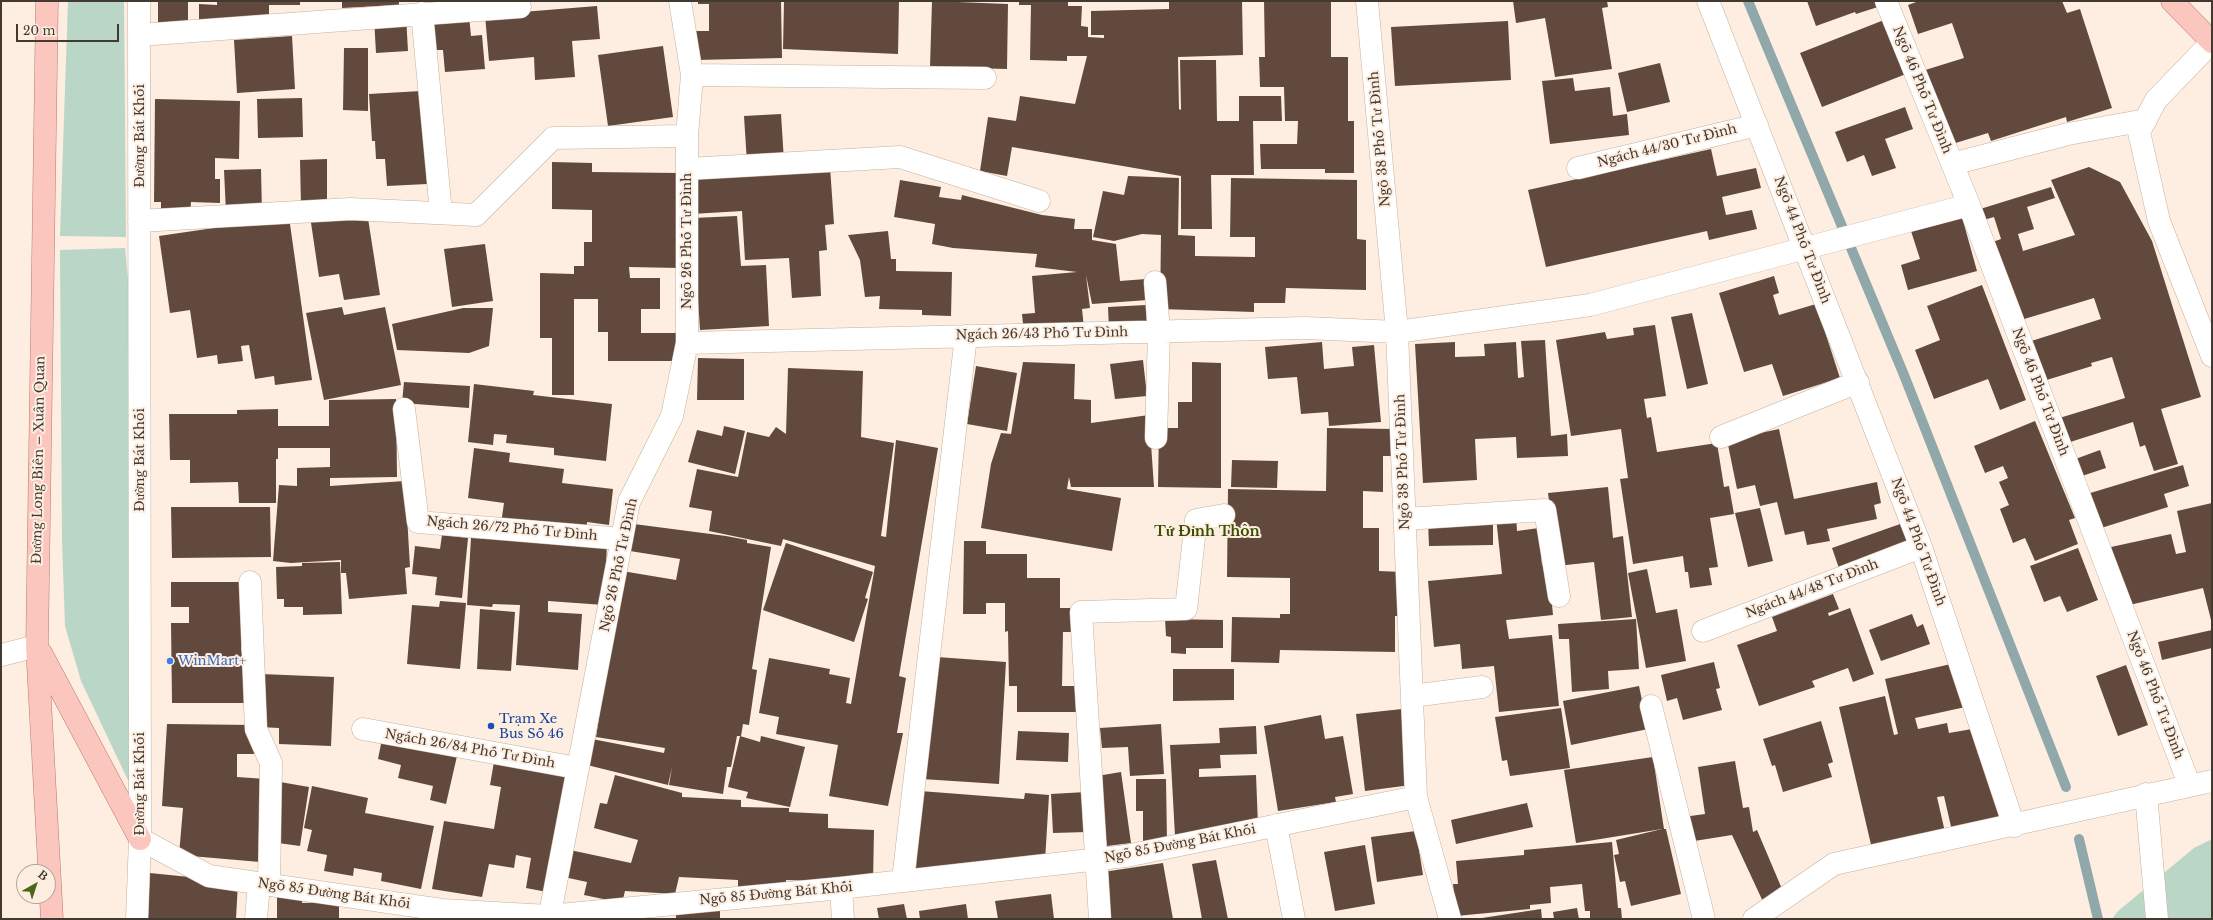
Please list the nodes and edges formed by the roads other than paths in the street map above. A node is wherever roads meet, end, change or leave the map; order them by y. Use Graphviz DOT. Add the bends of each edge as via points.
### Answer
graph roads {
  1 [pos="48,1"];
  2 [pos="139,1"];
  3 [pos="680,1"];
  4 [pos="1367,1"];
  5 [pos="1708,1"];
  6 [pos="1886,1"];
  7 [pos="2172,1"];
  8 [pos="520,7"];
  9 [pos="422,13"];
  10 [pos="140,35"];
  11 [pos="2212,42"];
  12 [pos="692,75"];
  13 [pos="985,78"];
  14 [pos="2146,120"];
  15 [pos="1757,125"];
  16 [pos="687,136"];
  17 [pos="1952,164"];
  18 [pos="1578,168"];
  19 [pos="687,169"];
  20 [pos="1039,201"];
  21 [pos="1969,205"];
  22 [pos="441,213"];
  23 [pos="139,221"];
  24 [pos="1815,247"];
  25 [pos="1155,282"];
  26 [pos="1159,332"];
  27 [pos="1397,332"];
  28 [pos="966,336"];
  29 [pos="687,343"];
  30 [pos="2212,356"];
  31 [pos="1858,382"];
  32 [pos="404,409"];
  33 [pos="1721,437"];
  34 [pos="1156,438"];
  35 [pos="1224,515"];
  36 [pos="1405,519"];
  37 [pos="622,539"];
  38 [pos="1921,547"];
  39 [pos="250,582"];
  40 [pos="1559,596"];
  41 [pos="1703,631"];
  42 [pos="37,646"];
  43 [pos="1,655"];
  44 [pos="1482,687"];
  45 [pos="1412,696"];
  46 [pos="1651,706"];
  47 [pos="363,729"];
  48 [pos="578,768"];
  49 [pos="2212,781"];
  50 [pos="2189,784"];
  51 [pos="2146,794"];
  52 [pos="1416,797"];
  53 [pos="1276,826"];
  54 [pos="2014,826"];
  55 [pos="140,839"];
  56 [pos="1095,859"];
  57 [pos="904,880"];
  58 [pos="264,884"];
  59 [pos="841,888"];
  60 [pos="549,918"];
  61 [pos="52,919"];
  62 [pos="137,919"];
  63 [pos="256,919"];
  64 [pos="843,919"];
  65 [pos="1100,919"];
  66 [pos="1294,919"];
  67 [pos="1450,919"];
  68 [pos="1704,919"];
  69 [pos="1754,919"];
  70 [pos="2158,919"];
  1 -- 42 [label="main road, Đường Long Biên – Xuân Quan"];
  2 -- 10 [label="street, Đường Bát Khối"];
  3 -- 12 [label="street, Ngõ 26 Phố Tư Đình"];
  4 -- 27 [label="street, Ngõ 38 Phố Tư Đình"];
  5 -- 15 [label="street, Ngõ 44 Phố Tư Đình"];
  6 -- 17 [label="street, Ngõ 46 Phố Tư Đình"];
  7 -- 11 [label="main road"];
  8 -- 9 [label="street"];
  9 -- 10 [label="street"];
  9 -- 22 [label="street"];
  10 -- 23 [label="street, Đường Bát Khối"];
  11 -- 14 [label="street" via="2156,100"];
  12 -- 13 [label="street"];
  12 -- 16 [label="street, Ngõ 26 Phố Tư Đình"];
  14 -- 17 [label="street" via="2068,134"];
  14 -- 30 [label="street" via="2139,132 2158,221"];
  15 -- 18 [label="street, Ngách 44/30 Tư Đình"];
  15 -- 24 [label="street, Ngõ 44 Phố Tư Đình"];
  16 -- 19 [label="street, Ngõ 26 Phố Tư Đình"];
  16 -- 22 [label="street" via="553,138 476,215"];
  17 -- 21 [label="street, Ngõ 46 Phố Tư Đình"];
  19 -- 20 [label="street" via="900,157"];
  19 -- 29 [label="street, Ngõ 26 Phố Tư Đình"];
  21 -- 24 [label="street, Ngách 26/43 Phố Tư Đình"];
  21 -- 50 [label="street, Ngõ 46 Phố Tư Đình"];
  22 -- 23 [label="street" via="351,208"];
  23 -- 55 [label="street, Đường Bát Khối"];
  24 -- 27 [label="street, Ngách 26/43 Phố Tư Đình" via="1590,305"];
  24 -- 31 [label="street, Ngõ 44 Phố Tư Đình"];
  25 -- 26 [label="street"];
  26 -- 27 [label="street, Ngách 26/43 Phố Tư Đình" via="1305,328"];
  26 -- 28 [label="street, Ngách 26/43 Phố Tư Đình"];
  26 -- 34 [label="street"];
  27 -- 36 [label="street, Ngõ 38 Phố Tư Đình"];
  28 -- 29 [label="street, Ngách 26/43 Phố Tư Đình"];
  28 -- 57 [label="street"];
  29 -- 37 [label="street, Ngõ 26 Phố Tư Đình" via="672,416 629,502"];
  31 -- 33 [label="street"];
  31 -- 38 [label="street, Ngõ 44 Phố Tư Đình"];
  32 -- 37 [label="street, Ngách 26/72 Phố Tư Đình" via="418,522"];
  35 -- 56 [label="street" via="1196,520 1186,609 1082,612"];
  36 -- 40 [label="street" via="1545,510"];
  36 -- 45 [label="street, Ngõ 38 Phố Tư Đình"];
  37 -- 48 [label="street, Ngõ 26 Phố Tư Đình"];
  38 -- 41 [label="street, Ngách 44/48 Tư Đình"];
  38 -- 54 [label="street, Ngõ 44 Phố Tư Đình"];
  39 -- 58 [label="street" via="256,729 271,763"];
  42 -- 43 [label="street"];
  42 -- 55 [label="main road"];
  42 -- 61 [label="main road, Đường Long Biên – Xuân Quan"];
  44 -- 45 [label="street"];
  45 -- 52 [label="street, Ngõ 38 Phố Tư Đình"];
  46 -- 68 [label="street"];
  47 -- 48 [label="street, Ngách 26/84 Phố Tư Đình"];
  48 -- 60 [label="street, Ngõ 26 Phố Tư Đình"];
  49 -- 50 [label="street"];
  50 -- 51 [label="street"];
  51 -- 54 [label="street"];
  51 -- 70 [label="street"];
  52 -- 53 [label="street, Ngõ 85 Đường Bát Khối"];
  52 -- 67 [label="street, Ngõ 38 Phố Tư Đình"];
  53 -- 56 [label="street, Ngõ 85 Đường Bát Khối" via="1126,856"];
  53 -- 66 [label="street"];
  54 -- 69 [label="street" via="1834,864"];
  55 -- 58 [label="street, Ngõ 85 Đường Bát Khối" via="209,876"];
  55 -- 62 [label="street, Đường Bát Khối"];
  56 -- 57 [label="street, Ngõ 85 Đường Bát Khối"];
  56 -- 65 [label="street"];
  57 -- 59 [label="street, Ngõ 85 Đường Bát Khối"];
  58 -- 60 [label="street, Ngõ 85 Đường Bát Khối" via="442,910"];
  58 -- 63 [label="street"];
  59 -- 60 [label="street, Ngõ 85 Đường Bát Khối"];
  59 -- 64 [label="street"];
}
